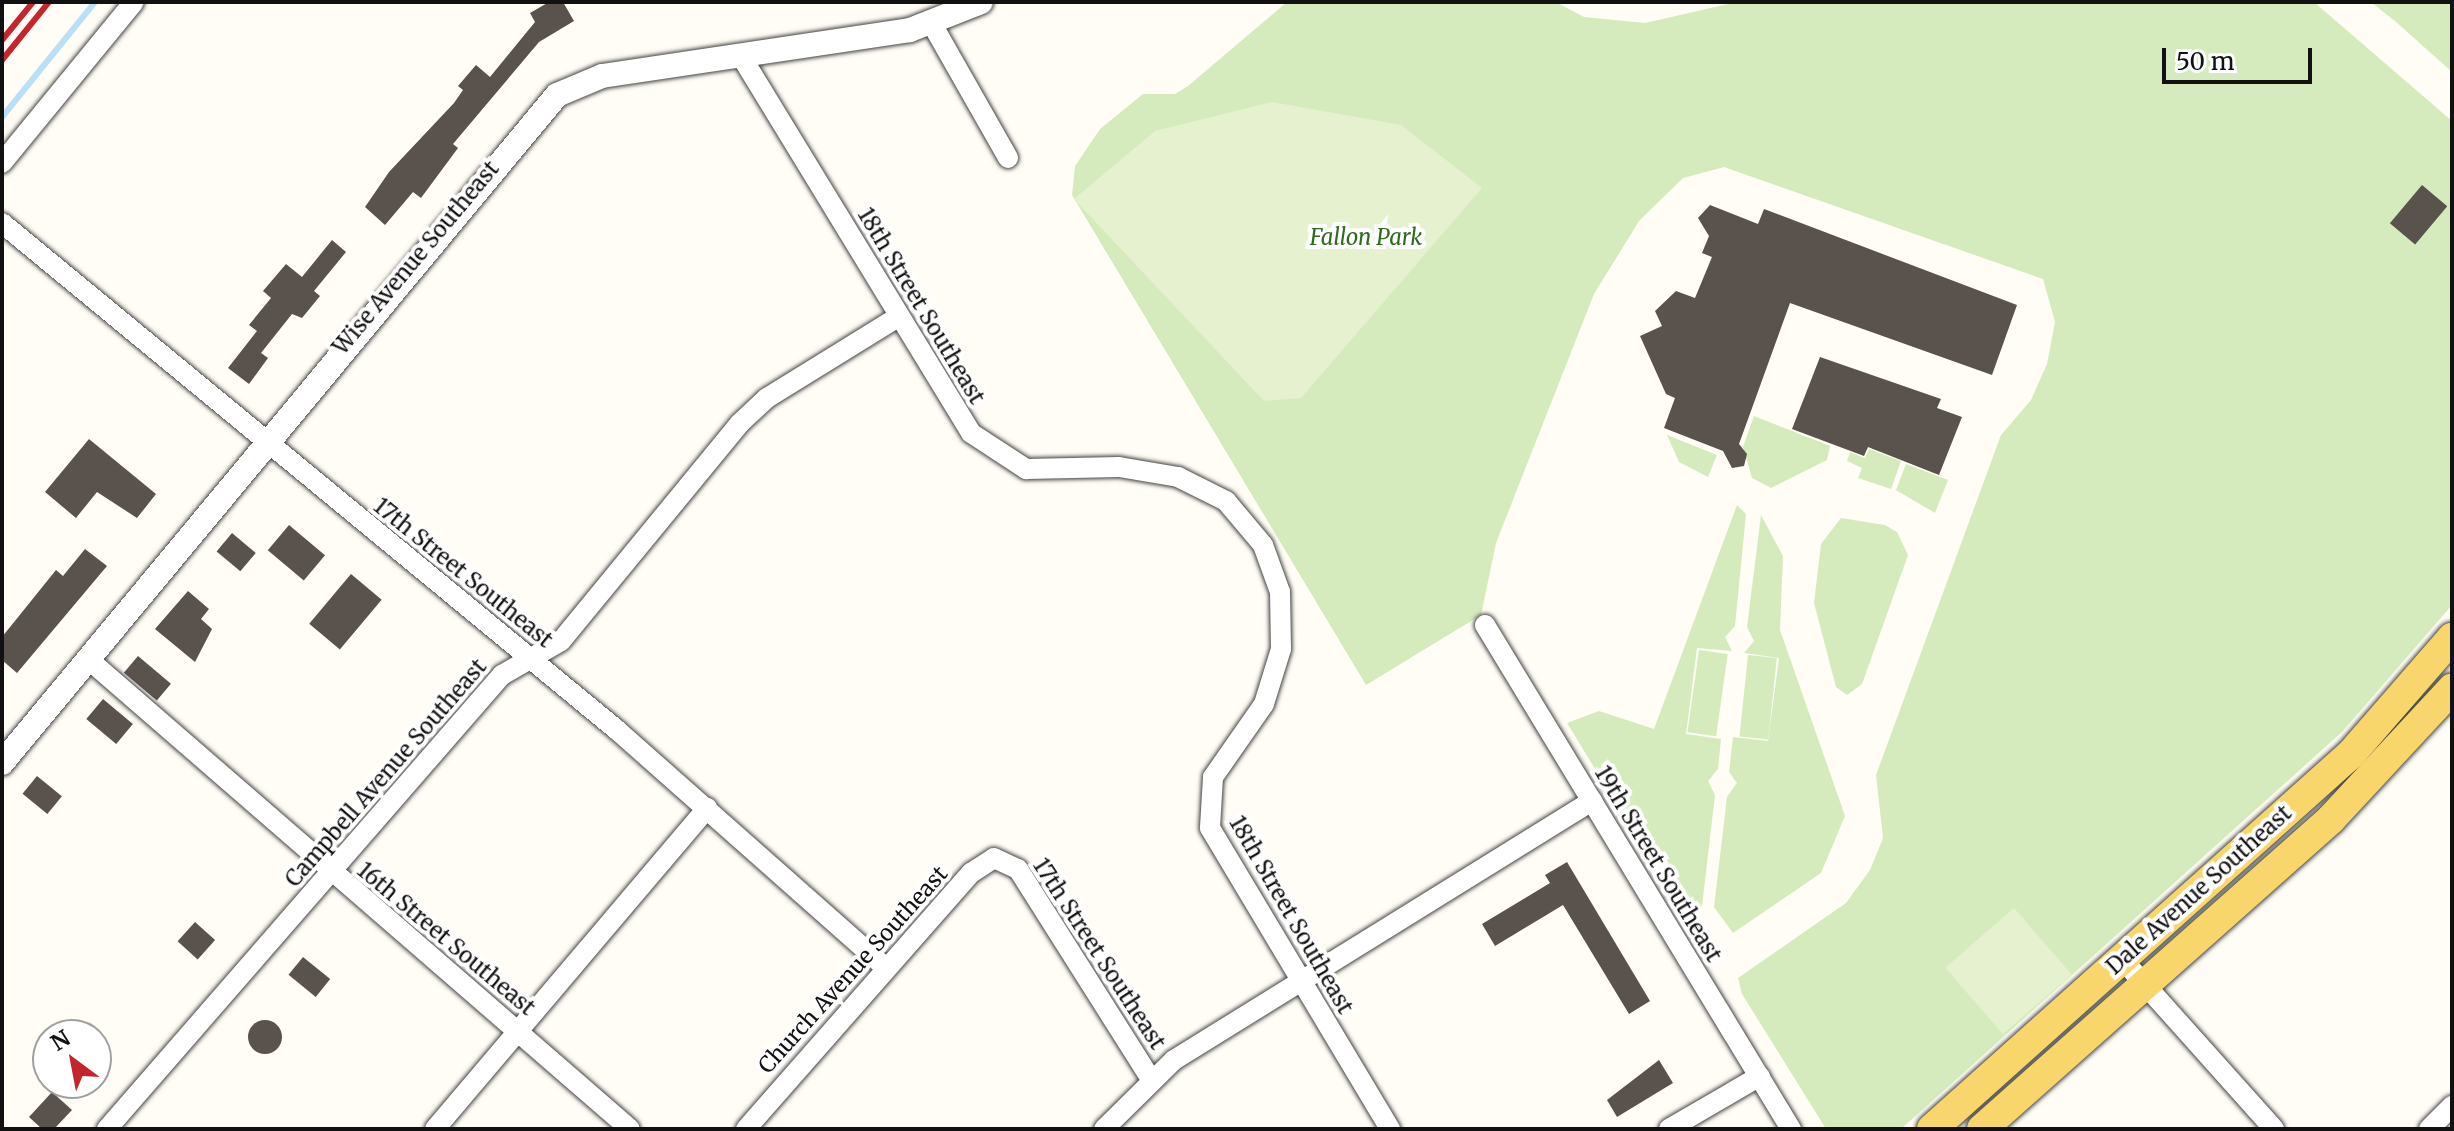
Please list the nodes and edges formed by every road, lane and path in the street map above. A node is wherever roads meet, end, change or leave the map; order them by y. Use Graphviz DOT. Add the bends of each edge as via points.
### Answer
graph roads {
  1 [pos="134,2"];
  2 [pos="981,2"];
  3 [pos="932,24"];
  4 [pos="741,56"];
  5 [pos="1008,158"];
  6 [pos="2,163"];
  7 [pos="2,223"];
  8 [pos="898,317"];
  9 [pos="266,442"];
  10 [pos="1485,625"];
  11 [pos="2452,638"];
  12 [pos="88,659"];
  13 [pos="532,659"];
  14 [pos="2452,689"];
  15 [pos="2,763"];
  16 [pos="1592,801"];
  17 [pos="707,808"];
  18 [pos="1004,859"];
  19 [pos="330,873"];
  20 [pos="2122,959"];
  21 [pos="886,968"];
  22 [pos="1300,982"];
  23 [pos="2145,984"];
  24 [pos="518,1031"];
  25 [pos="1760,1076"];
  26 [pos="1150,1078"];
  27 [pos="2452,1106"];
  28 [pos="107,1129"];
  29 [pos="435,1129"];
  30 [pos="630,1129"];
  31 [pos="746,1129"];
  32 [pos="1104,1129"];
  33 [pos="1390,1129"];
  34 [pos="1669,1129"];
  35 [pos="1791,1129"];
  36 [pos="1932,1129"];
  37 [pos="1982,1129"];
  38 [pos="2274,1129"];
  39 [pos="2429,1129"];
  1 -- 6 [label="street"];
  2 -- 3 [label="street, Wise Avenue Southeast"];
  3 -- 4 [label="street, Wise Avenue Southeast"];
  3 -- 5 [label="street"];
  4 -- 8 [label="street, 18th Street Southeast"];
  4 -- 9 [label="street, Wise Avenue Southeast" via="602,76 557,95"];
  7 -- 9 [label="street, 17th Street Southeast"];
  8 -- 13 [label="street, Campbell Avenue Southeast" via="754,408 561,641"];
  8 -- 22 [label="street, 18th Street Southeast" via="971,433 1008,462 1050,472 1119,467 1178,477 1226,501 1263,545 1280,592 1281,649 1264,704 1213,777 1207,808 1217,842"];
  9 -- 12 [label="street, Wise Avenue Southeast"];
  9 -- 13 [label="street, 17th Street Southeast"];
  10 -- 16 [label="street, 19th Street Southeast"];
  11 -- 20 [label="main road, Dale Avenue Southeast" via="2351,754"];
  12 -- 15 [label="street, Wise Avenue Southeast"];
  12 -- 19 [label="street, 16th Street Southeast"];
  13 -- 17 [label="street, 17th Street Southeast"];
  13 -- 19 [label="street, Campbell Avenue Southeast" via="502,675"];
  14 -- 23 [label="main road, Dale Avenue Southeast" via="2368,784"];
  16 -- 22 [label="street"];
  16 -- 25 [label="street, 19th Street Southeast"];
  17 -- 21 [label="street, 17th Street Southeast"];
  17 -- 24 [label="street"];
  18 -- 21 [label="street, Church Avenue Southeast" via="986,861 971,873"];
  18 -- 26 [label="street, 17th Street Southeast" via="1018,869"];
  19 -- 24 [label="street, 16th Street Southeast"];
  19 -- 28 [label="street, Campbell Avenue Southeast"];
  20 -- 23 [label="street"];
  20 -- 36 [label="main road, Dale Avenue Southeast"];
  21 -- 31 [label="street, Church Avenue Southeast"];
  22 -- 26 [label="street"];
  22 -- 33 [label="street, 18th Street Southeast"];
  23 -- 37 [label="main road, Dale Avenue Southeast"];
  23 -- 38 [label="street"];
  24 -- 29 [label="street"];
  24 -- 30 [label="street, 16th Street Southeast"];
  25 -- 34 [label="street"];
  25 -- 35 [label="street, 19th Street Southeast"];
  26 -- 32 [label="street"];
  27 -- 39 [label="street"];
}
